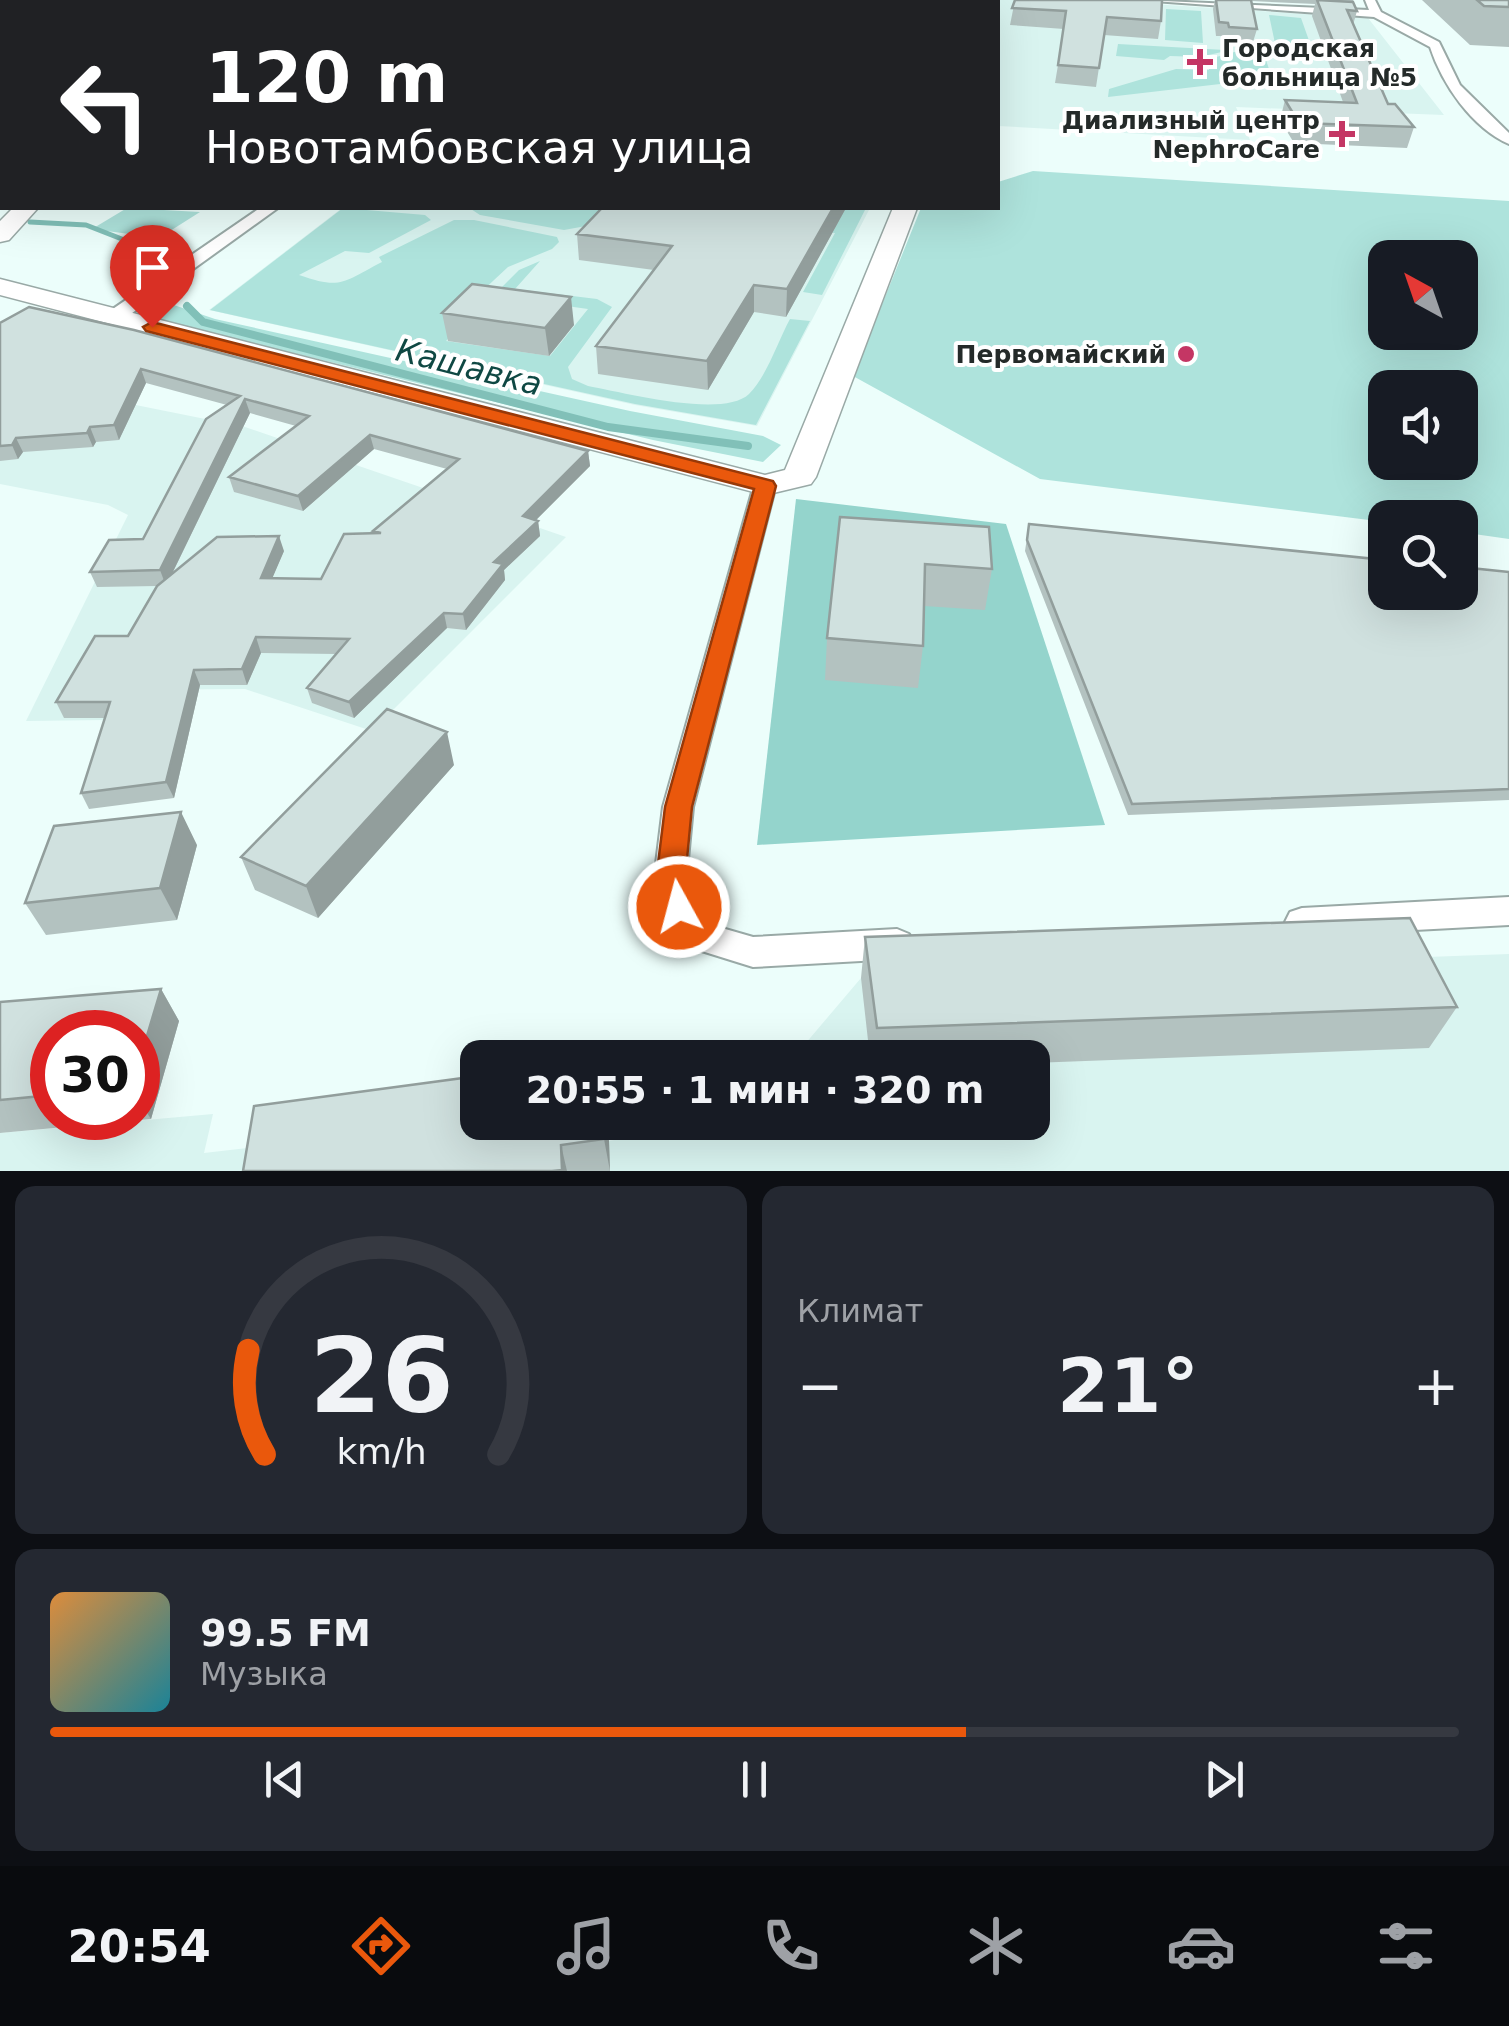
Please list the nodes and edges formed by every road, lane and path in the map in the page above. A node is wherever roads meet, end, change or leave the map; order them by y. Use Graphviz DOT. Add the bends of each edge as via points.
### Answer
graph roads {
  1 [pos="1144,0"];
  2 [pos="1370,0"];
  3 [pos="1376,14"];
  4 [pos="1509,140"];
  5 [pos="24,210"];
  6 [pos="267,210"];
  7 [pos="905,210"];
  8 [pos="0,235"];
  9 [pos="0,287"];
  10 [pos="114,318"];
  11 [pos="765,486"];
  12 [pos="1509,911"];
  13 [pos="1270,924"];
  14 [pos="932,942"];
  1 -- 3 [label="street"];
  2 -- 3 [label="street"];
  3 -- 4 [label="street" via="1435,46 1442,72 1468,107"];
  5 -- 8 [label="street"];
  6 -- 10 [label="street"];
  7 -- 11 [label="street" via="799,477"];
  9 -- 10 [label="street"];
  10 -- 11 [label="street"];
  11 -- 14 [label="street" via="678,807 670,880 688,934 753,952"];
  12 -- 13 [label="street"];
}
